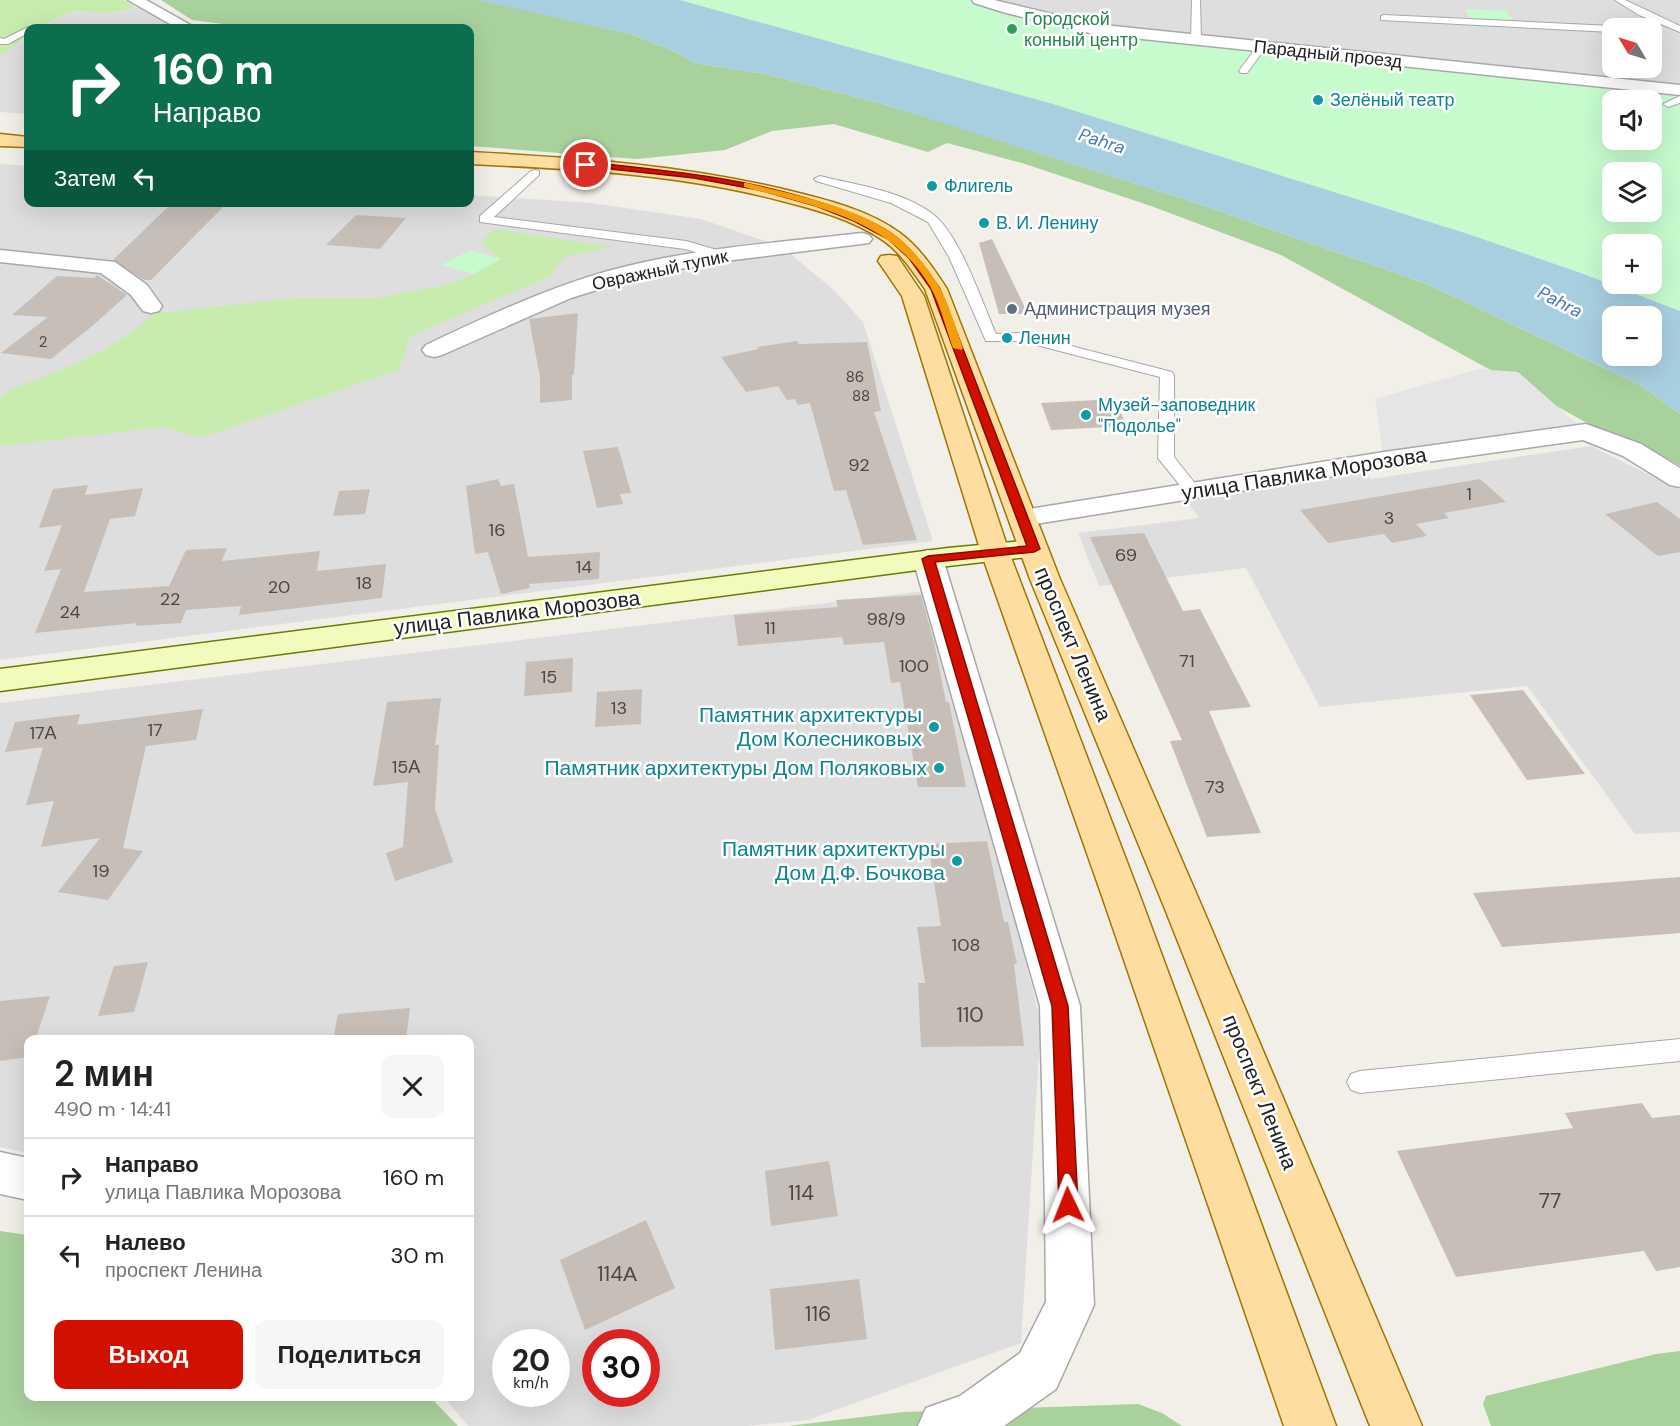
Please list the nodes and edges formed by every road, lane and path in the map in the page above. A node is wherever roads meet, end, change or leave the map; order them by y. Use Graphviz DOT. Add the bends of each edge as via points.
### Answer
graph roads {
  1 [pos="135,0"];
  2 [pos="979,0"];
  3 [pos="1196,0"];
  4 [pos="1619,0"];
  5 [pos="1384,18"];
  6 [pos="180,24"];
  7 [pos="1602,29"];
  8 [pos="1662,31"];
  9 [pos="1680,31"];
  10 [pos="24,32"];
  11 [pos="1196,40"];
  12 [pos="0,41"];
  13 [pos="1261,47"];
  14 [pos="1244,71"];
  15 [pos="1680,90"];
  16 [pos="1680,99"];
  17 [pos="1668,104"];
  18 [pos="0,132"];
  19 [pos="24,134"];
  20 [pos="0,140"];
  21 [pos="24,142"];
  22 [pos="474,158"];
  23 [pos="474,169"];
  24 [pos="535,173"];
  25 [pos="820,179"];
  26 [pos="862,239"];
  27 [pos="720,255"];
  28 [pos="0,256"];
  29 [pos="151,306"];
  30 [pos="434,350"];
  31 [pos="1680,479"];
  32 [pos="1193,491"];
  33 [pos="1028,533"];
  34 [pos="995,552"];
  35 [pos="928,559"];
  36 [pos="0,680"];
  37 [pos="1680,1050"];
  38 [pos="1360,1082"];
  39 [pos="0,1173"];
  40 [pos="24,1178"];
  41 [pos="944,1426"];
  42 [pos="1310,1426"];
  43 [pos="1396,1426"];
  1 -- 6 [label="street"];
  2 -- 11 [label="street, Парадный проезд" via="1094,29"];
  3 -- 11 [label="lane"];
  4 -- 9 [label="lane"];
  5 -- 7 [label="lane"];
  8 -- 9 [label="lane"];
  10 -- 12 [label="lane"];
  11 -- 13 [label="street, Парадный проезд"];
  13 -- 14 [label="lane"];
  13 -- 15 [label="street, Парадный проезд"];
  16 -- 17 [label="lane"];
  18 -- 19 [label="main road"];
  20 -- 21 [label="main road"];
  22 -- 33 [label="main road, проспект Ленина" via="694,175 819,204 891,237 912,256 936,289"];
  23 -- 24 [label="main road, проспект Ленина"];
  24 -- 26 [label="main road, проспект Ленина" via="684,186 797,211"];
  24 -- 27 [label="lane" via="484,219 686,245"];
  25 -- 32 [label="lane" via="911,206 933,219 991,338 1021,337 1167,375 1166,458"];
  26 -- 27 [label="street, Овражный тупик"];
  26 -- 34 [label="main road, проспект Ленина" via="892,263 913,296"];
  27 -- 30 [label="street, Овражный тупик" via="644,269 584,286 499,319"];
  28 -- 29 [label="street" via="107,267 139,290"];
  31 -- 32 [label="street, улица Павлика Морозова" via="1632,450 1586,432"];
  32 -- 33 [label="street, улица Павлика Морозова"];
  33 -- 34 [label="street, улица Павлика Морозова"];
  33 -- 43 [label="main road, проспект Ленина"];
  34 -- 35 [label="street, улица Павлика Морозова"];
  34 -- 42 [label="main road, проспект Ленина"];
  35 -- 36 [label="street, улица Павлика Морозова"];
  35 -- 41 [label="street" via="1060,1006 1070,1305 1038,1371 973,1417"];
  37 -- 38 [label="lane"];
  39 -- 40 [label="street"];
}
